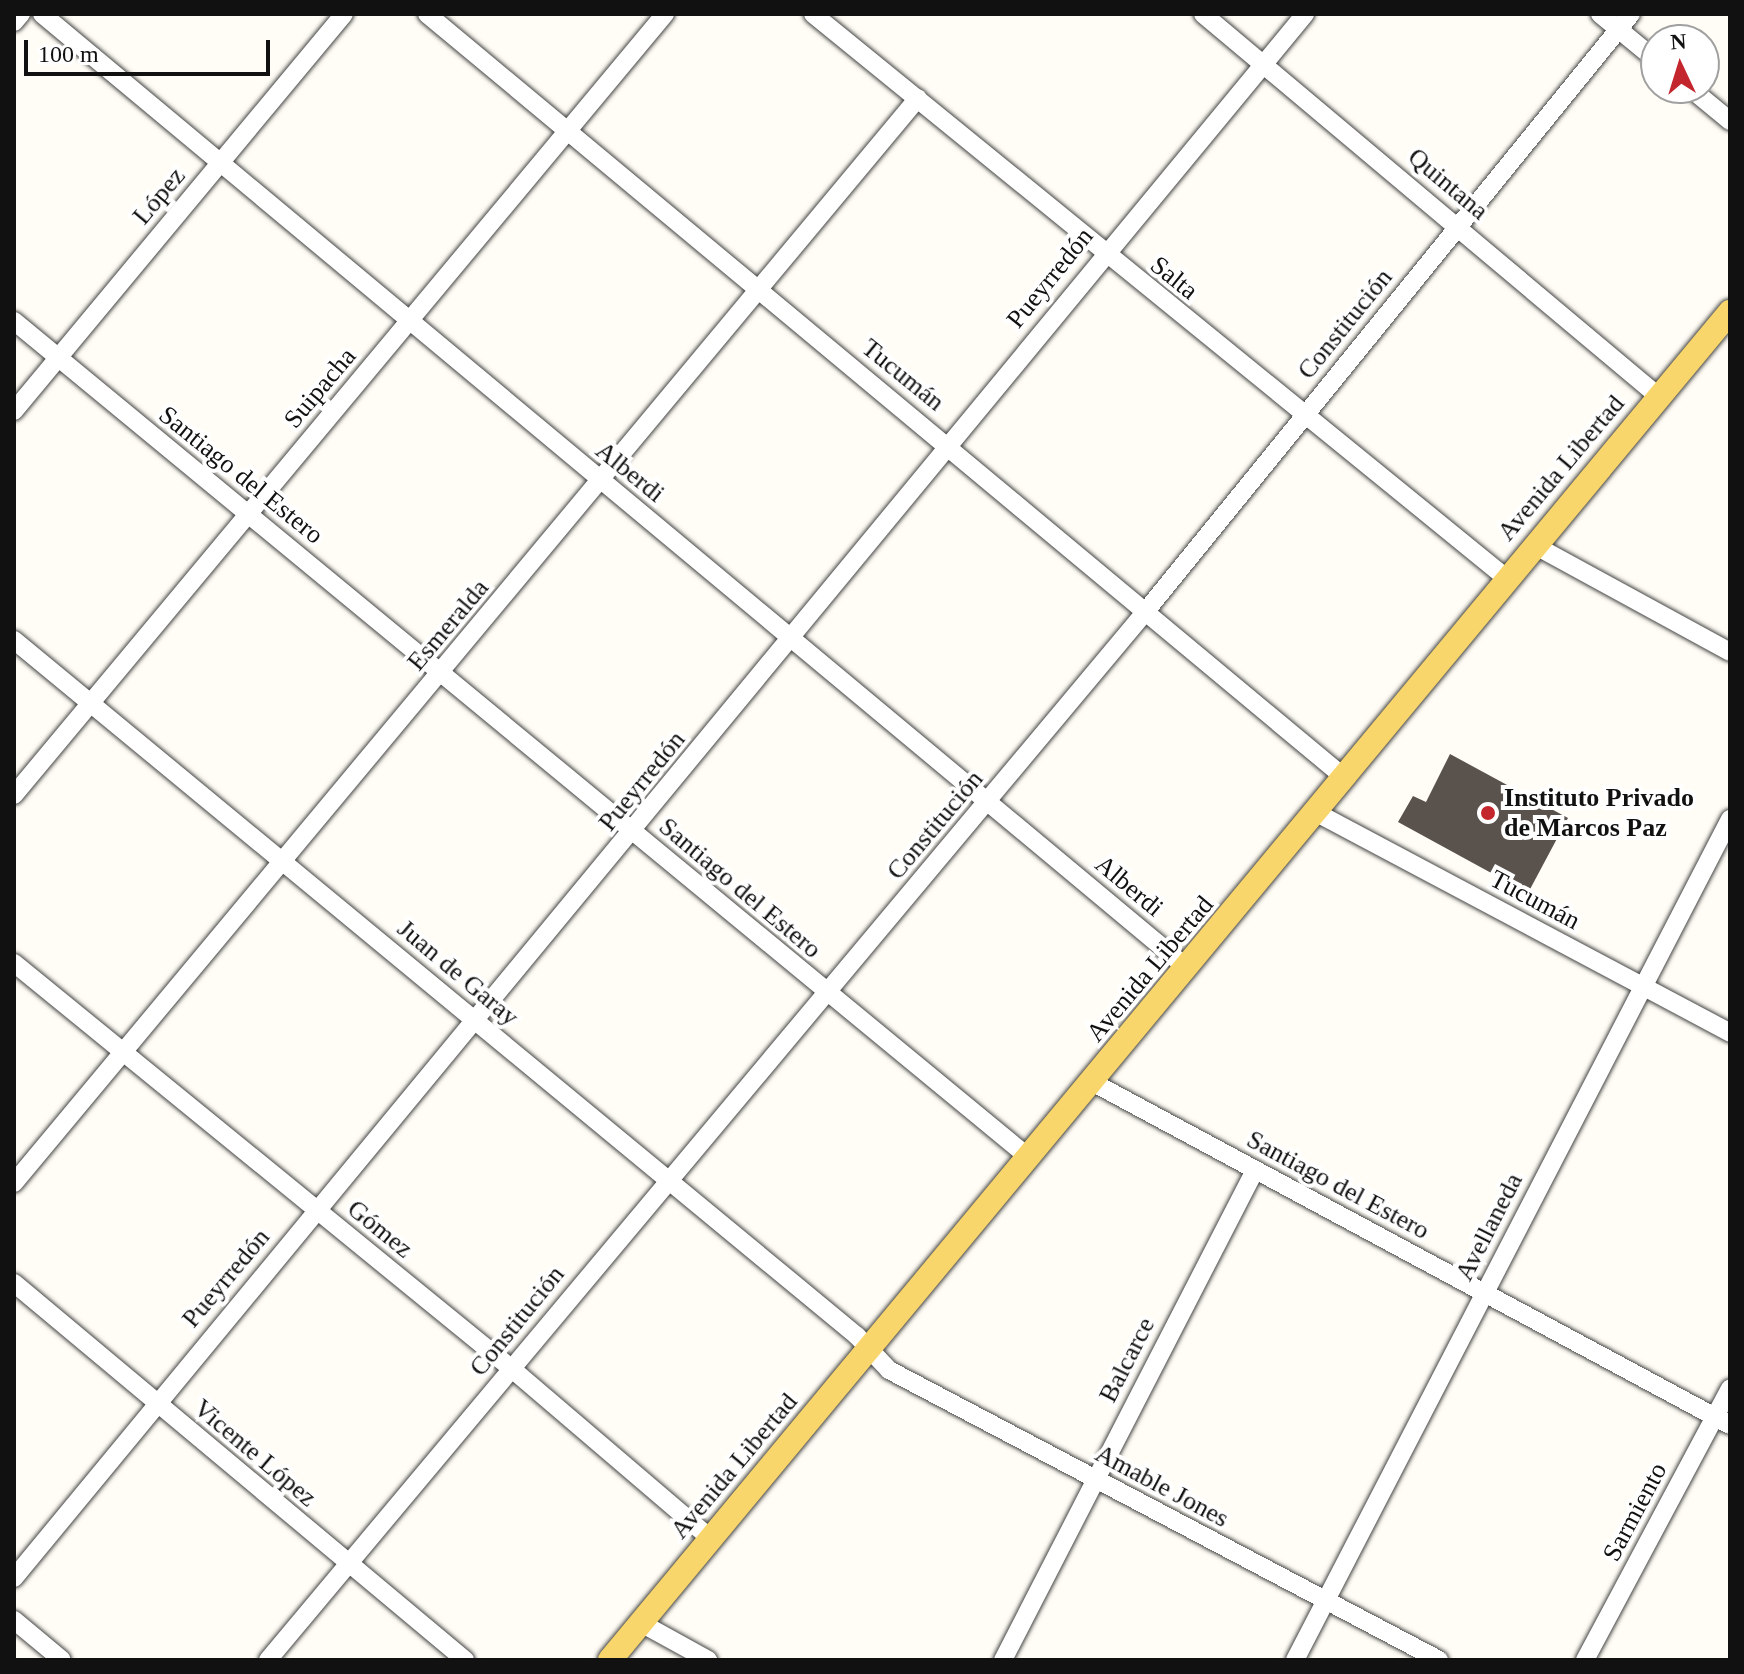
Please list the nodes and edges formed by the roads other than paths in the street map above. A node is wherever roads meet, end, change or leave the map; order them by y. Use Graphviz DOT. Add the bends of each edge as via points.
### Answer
graph roads {
  1 [pos="21,14"];
  2 [pos="42,14"];
  3 [pos="344,14"];
  4 [pos="427,14"];
  5 [pos="665,14"];
  6 [pos="813,14"];
  7 [pos="1203,14"];
  8 [pos="1305,14"];
  9 [pos="1600,14"];
  10 [pos="1624,21"];
  11 [pos="14,22"];
  12 [pos="1640,40"];
  13 [pos="1263,64"];
  14 [pos="918,98"];
  15 [pos="1709,104"];
  16 [pos="1730,121"];
  17 [pos="567,131"];
  18 [pos="220,164"];
  19 [pos="1458,226"];
  20 [pos="1103,254"];
  21 [pos="759,291"];
  22 [pos="1730,312"];
  23 [pos="14,321"];
  24 [pos="407,323"];
  25 [pos="58,358"];
  26 [pos="1658,396"];
  27 [pos="14,411"];
  28 [pos="1304,417"];
  29 [pos="947,445"];
  30 [pos="600,483"];
  31 [pos="249,514"];
  32 [pos="1534,545"];
  33 [pos="1505,577"];
  34 [pos="1146,611"];
  35 [pos="793,637"];
  36 [pos="14,640"];
  37 [pos="1730,652"];
  38 [pos="441,674"];
  39 [pos="92,703"];
  40 [pos="1345,778"];
  41 [pos="14,795"];
  42 [pos="988,802"];
  43 [pos="1317,813"];
  44 [pos="1730,819"];
  45 [pos="633,833"];
  46 [pos="284,864"];
  47 [pos="14,963"];
  48 [pos="1187,968"];
  49 [pos="1642,987"];
  50 [pos="828,995"];
  51 [pos="475,1020"];
  52 [pos="1730,1033"];
  53 [pos="124,1054"];
  54 [pos="1092,1082"];
  55 [pos="1028,1157"];
  56 [pos="1255,1170"];
  57 [pos="666,1181"];
  58 [pos="14,1183"];
  59 [pos="317,1212"];
  60 [pos="14,1283"];
  61 [pos="1484,1293"];
  62 [pos="869,1347"];
  63 [pos="512,1369"];
  64 [pos="1730,1388"];
  65 [pos="154,1403"];
  66 [pos="1723,1421"];
  67 [pos="1095,1480"];
  68 [pos="710,1538"];
  69 [pos="347,1565"];
  70 [pos="14,1578"];
  71 [pos="1325,1601"];
  72 [pos="14,1620"];
  73 [pos="641,1623"];
  74 [pos="62,1660"];
  75 [pos="268,1660"];
  76 [pos="465,1660"];
  77 [pos="610,1660"];
  78 [pos="708,1660"];
  79 [pos="1003,1660"];
  80 [pos="1295,1660"];
  81 [pos="1439,1660"];
  82 [pos="1585,1660"];
  1 -- 11 [label="street"];
  2 -- 18 [label="street, Alberdi"];
  3 -- 18 [label="street, López"];
  4 -- 17 [label="street, Tucumán"];
  5 -- 17 [label="street, Suipacha"];
  6 -- 14 [label="street, Salta"];
  7 -- 13 [label="street, Quintana"];
  8 -- 13 [label="street, Pueyrredón"];
  9 -- 10 [label="street"];
  10 -- 12 [label="street"];
  10 -- 19 [label="street, Constitución"];
  13 -- 19 [label="street, Quintana"];
  13 -- 20 [label="street, Pueyrredón"];
  14 -- 20 [label="street, Salta"];
  14 -- 21 [label="street, Esmeralda"];
  15 -- 16 [label="street"];
  17 -- 21 [label="street, Tucumán"];
  17 -- 24 [label="street, Suipacha"];
  18 -- 24 [label="street, Alberdi"];
  18 -- 25 [label="street, López"];
  19 -- 26 [label="street, Quintana"];
  19 -- 28 [label="street, Constitución"];
  20 -- 28 [label="street, Salta"];
  20 -- 29 [label="street, Pueyrredón"];
  21 -- 29 [label="street, Tucumán"];
  21 -- 30 [label="street, Esmeralda"];
  22 -- 26 [label="main road, Avenida Libertad"];
  23 -- 25 [label="street, Santiago del Estero"];
  24 -- 30 [label="street, Alberdi"];
  24 -- 31 [label="street, Suipacha"];
  25 -- 27 [label="street, López"];
  25 -- 31 [label="street, Santiago del Estero"];
  26 -- 32 [label="main road, Avenida Libertad"];
  28 -- 33 [label="street, Salta"];
  28 -- 34 [label="street, Constitución"];
  29 -- 34 [label="street, Tucumán"];
  29 -- 35 [label="street, Pueyrredón"];
  30 -- 35 [label="street, Alberdi"];
  30 -- 38 [label="street, Esmeralda"];
  31 -- 38 [label="street, Santiago del Estero"];
  31 -- 39 [label="street, Suipacha"];
  32 -- 33 [label="main road, Avenida Libertad"];
  32 -- 37 [label="street"];
  33 -- 40 [label="main road, Avenida Libertad"];
  34 -- 40 [label="street, Tucumán"];
  34 -- 42 [label="street, Constitución"];
  35 -- 42 [label="street, Alberdi"];
  35 -- 45 [label="street, Pueyrredón"];
  36 -- 39 [label="street, Juan de Garay"];
  38 -- 45 [label="street, Santiago del Estero"];
  38 -- 46 [label="street, Esmeralda"];
  39 -- 41 [label="street, Suipacha"];
  39 -- 46 [label="street, Juan de Garay"];
  40 -- 43 [label="main road, Avenida Libertad"];
  42 -- 48 [label="street, Alberdi"];
  42 -- 50 [label="street, Constitución"];
  43 -- 48 [label="main road, Avenida Libertad"];
  43 -- 49 [label="street, Tucumán"];
  44 -- 49 [label="street, Avellaneda"];
  45 -- 50 [label="street, Santiago del Estero"];
  45 -- 51 [label="street, Pueyrredón"];
  46 -- 51 [label="street, Juan de Garay"];
  46 -- 53 [label="street, Esmeralda"];
  47 -- 53 [label="street, Gómez"];
  48 -- 54 [label="main road, Avenida Libertad"];
  49 -- 52 [label="street, Tucumán"];
  49 -- 61 [label="street, Avellaneda"];
  50 -- 55 [label="street, Santiago del Estero"];
  50 -- 57 [label="street, Constitución"];
  51 -- 57 [label="street, Juan de Garay"];
  51 -- 59 [label="street, Pueyrredón"];
  53 -- 58 [label="street, Esmeralda"];
  53 -- 59 [label="street, Gómez"];
  54 -- 55 [label="main road, Avenida Libertad"];
  54 -- 56 [label="street, Santiago del Estero"];
  55 -- 62 [label="main road, Avenida Libertad"];
  56 -- 61 [label="street, Santiago del Estero"];
  56 -- 67 [label="street, Balcarce"];
  57 -- 62 [label="street, Juan de Garay"];
  57 -- 63 [label="street, Constitución"];
  59 -- 63 [label="street, Gómez"];
  59 -- 65 [label="street, Pueyrredón"];
  60 -- 65 [label="street, Vicente López"];
  61 -- 66 [label="street, Santiago del Estero"];
  61 -- 71 [label="street, Avellaneda"];
  62 -- 67 [label="street, Amable Jones" via="889,1370"];
  62 -- 68 [label="main road, Avenida Libertad"];
  63 -- 68 [label="street, Gómez"];
  63 -- 69 [label="street, Constitución"];
  64 -- 66 [label="street, Sarmiento"];
  65 -- 69 [label="street, Vicente López"];
  65 -- 70 [label="street, Pueyrredón"];
  66 -- 82 [label="street, Sarmiento"];
  67 -- 71 [label="street, Amable Jones"];
  67 -- 79 [label="street, Balcarce"];
  68 -- 73 [label="main road, Avenida Libertad"];
  69 -- 75 [label="street, Constitución"];
  69 -- 76 [label="street, Vicente López"];
  71 -- 80 [label="street, Avellaneda"];
  71 -- 81 [label="street, Amable Jones"];
  72 -- 74 [label="street"];
  73 -- 77 [label="main road, Avenida Libertad"];
  73 -- 78 [label="street"];
}
